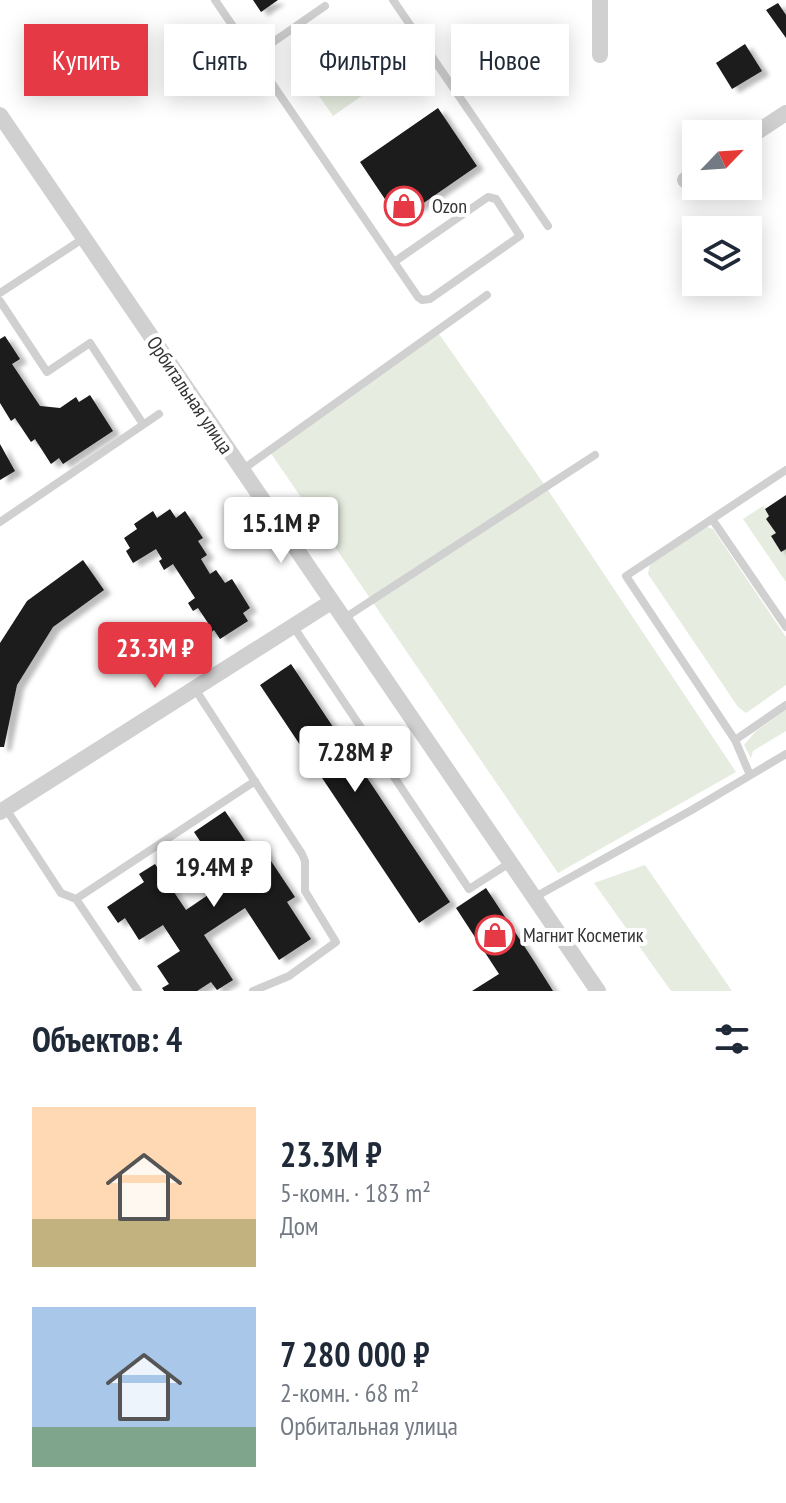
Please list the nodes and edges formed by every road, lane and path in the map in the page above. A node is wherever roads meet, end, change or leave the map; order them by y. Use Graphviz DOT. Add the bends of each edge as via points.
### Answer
graph roads {
  1 [pos="215,0"];
  2 [pos="393,0"];
  3 [pos="600,0"];
  4 [pos="325,6"];
  5 [pos="231,24"];
  6 [pos="275,41"];
  7 [pos="600,55"];
  8 [pos="275,88"];
  9 [pos="786,113"];
  10 [pos="0,115"];
  11 [pos="762,129"];
  12 [pos="548,226"];
  13 [pos="84,238"];
  14 [pos="394,262"];
  15 [pos="0,293"];
  16 [pos="487,295"];
  17 [pos="0,301"];
  18 [pos="159,414"];
  19 [pos="143,424"];
  20 [pos="595,455"];
  21 [pos="241,470"];
  22 [pos="786,470"];
  23 [pos="712,519"];
  24 [pos="0,522"];
  25 [pos="331,602"];
  26 [pos="343,619"];
  27 [pos="293,626"];
  28 [pos="786,627"];
  29 [pos="194,689"];
  30 [pos="786,705"];
  31 [pos="735,740"];
  32 [pos="786,754"];
  33 [pos="750,775"];
  34 [pos="255,781"];
  35 [pos="3,810"];
  36 [pos="511,862"];
  37 [pos="535,897"];
  38 [pos="76,899"];
  39 [pos="592,989"];
  40 [pos="138,991"];
  41 [pos="253,991"];
  1 -- 5 [label="lane"];
  2 -- 12 [label="lane"];
  3 -- 7 [label="street"];
  4 -- 6 [label="lane"];
  8 -- 14 [label="lane"];
  9 -- 11 [label="street"];
  10 -- 13 [label="street, Орбитальная улица"];
  13 -- 15 [label="lane"];
  13 -- 21 [label="street, Орбитальная улица"];
  14 -- 14 [label="lane" via="426,301 520,236 496,199 488,197"];
  16 -- 21 [label="lane"];
  17 -- 19 [label="lane" via="47,372 90,343"];
  18 -- 19 [label="lane"];
  19 -- 24 [label="lane"];
  20 -- 26 [label="lane"];
  21 -- 25 [label="street, Орбитальная улица"];
  22 -- 23 [label="lane"];
  23 -- 28 [label="lane"];
  23 -- 31 [label="lane" via="626,576"];
  25 -- 26 [label="street, Орбитальная улица"];
  25 -- 27 [label="street"];
  26 -- 36 [label="street, Орбитальная улица"];
  27 -- 29 [label="street"];
  27 -- 36 [label="lane" via="469,889"];
  29 -- 34 [label="lane"];
  29 -- 35 [label="street"];
  30 -- 31 [label="lane"];
  31 -- 33 [label="lane"];
  32 -- 33 [label="lane"];
  33 -- 37 [label="lane"];
  34 -- 38 [label="lane"];
  34 -- 41 [label="lane" via="302,854 305,891 336,942 289,976"];
  35 -- 38 [label="lane" via="61,893"];
  36 -- 37 [label="street, Орбитальная улица"];
  37 -- 39 [label="street, Орбитальная улица"];
  38 -- 40 [label="lane"];
}
